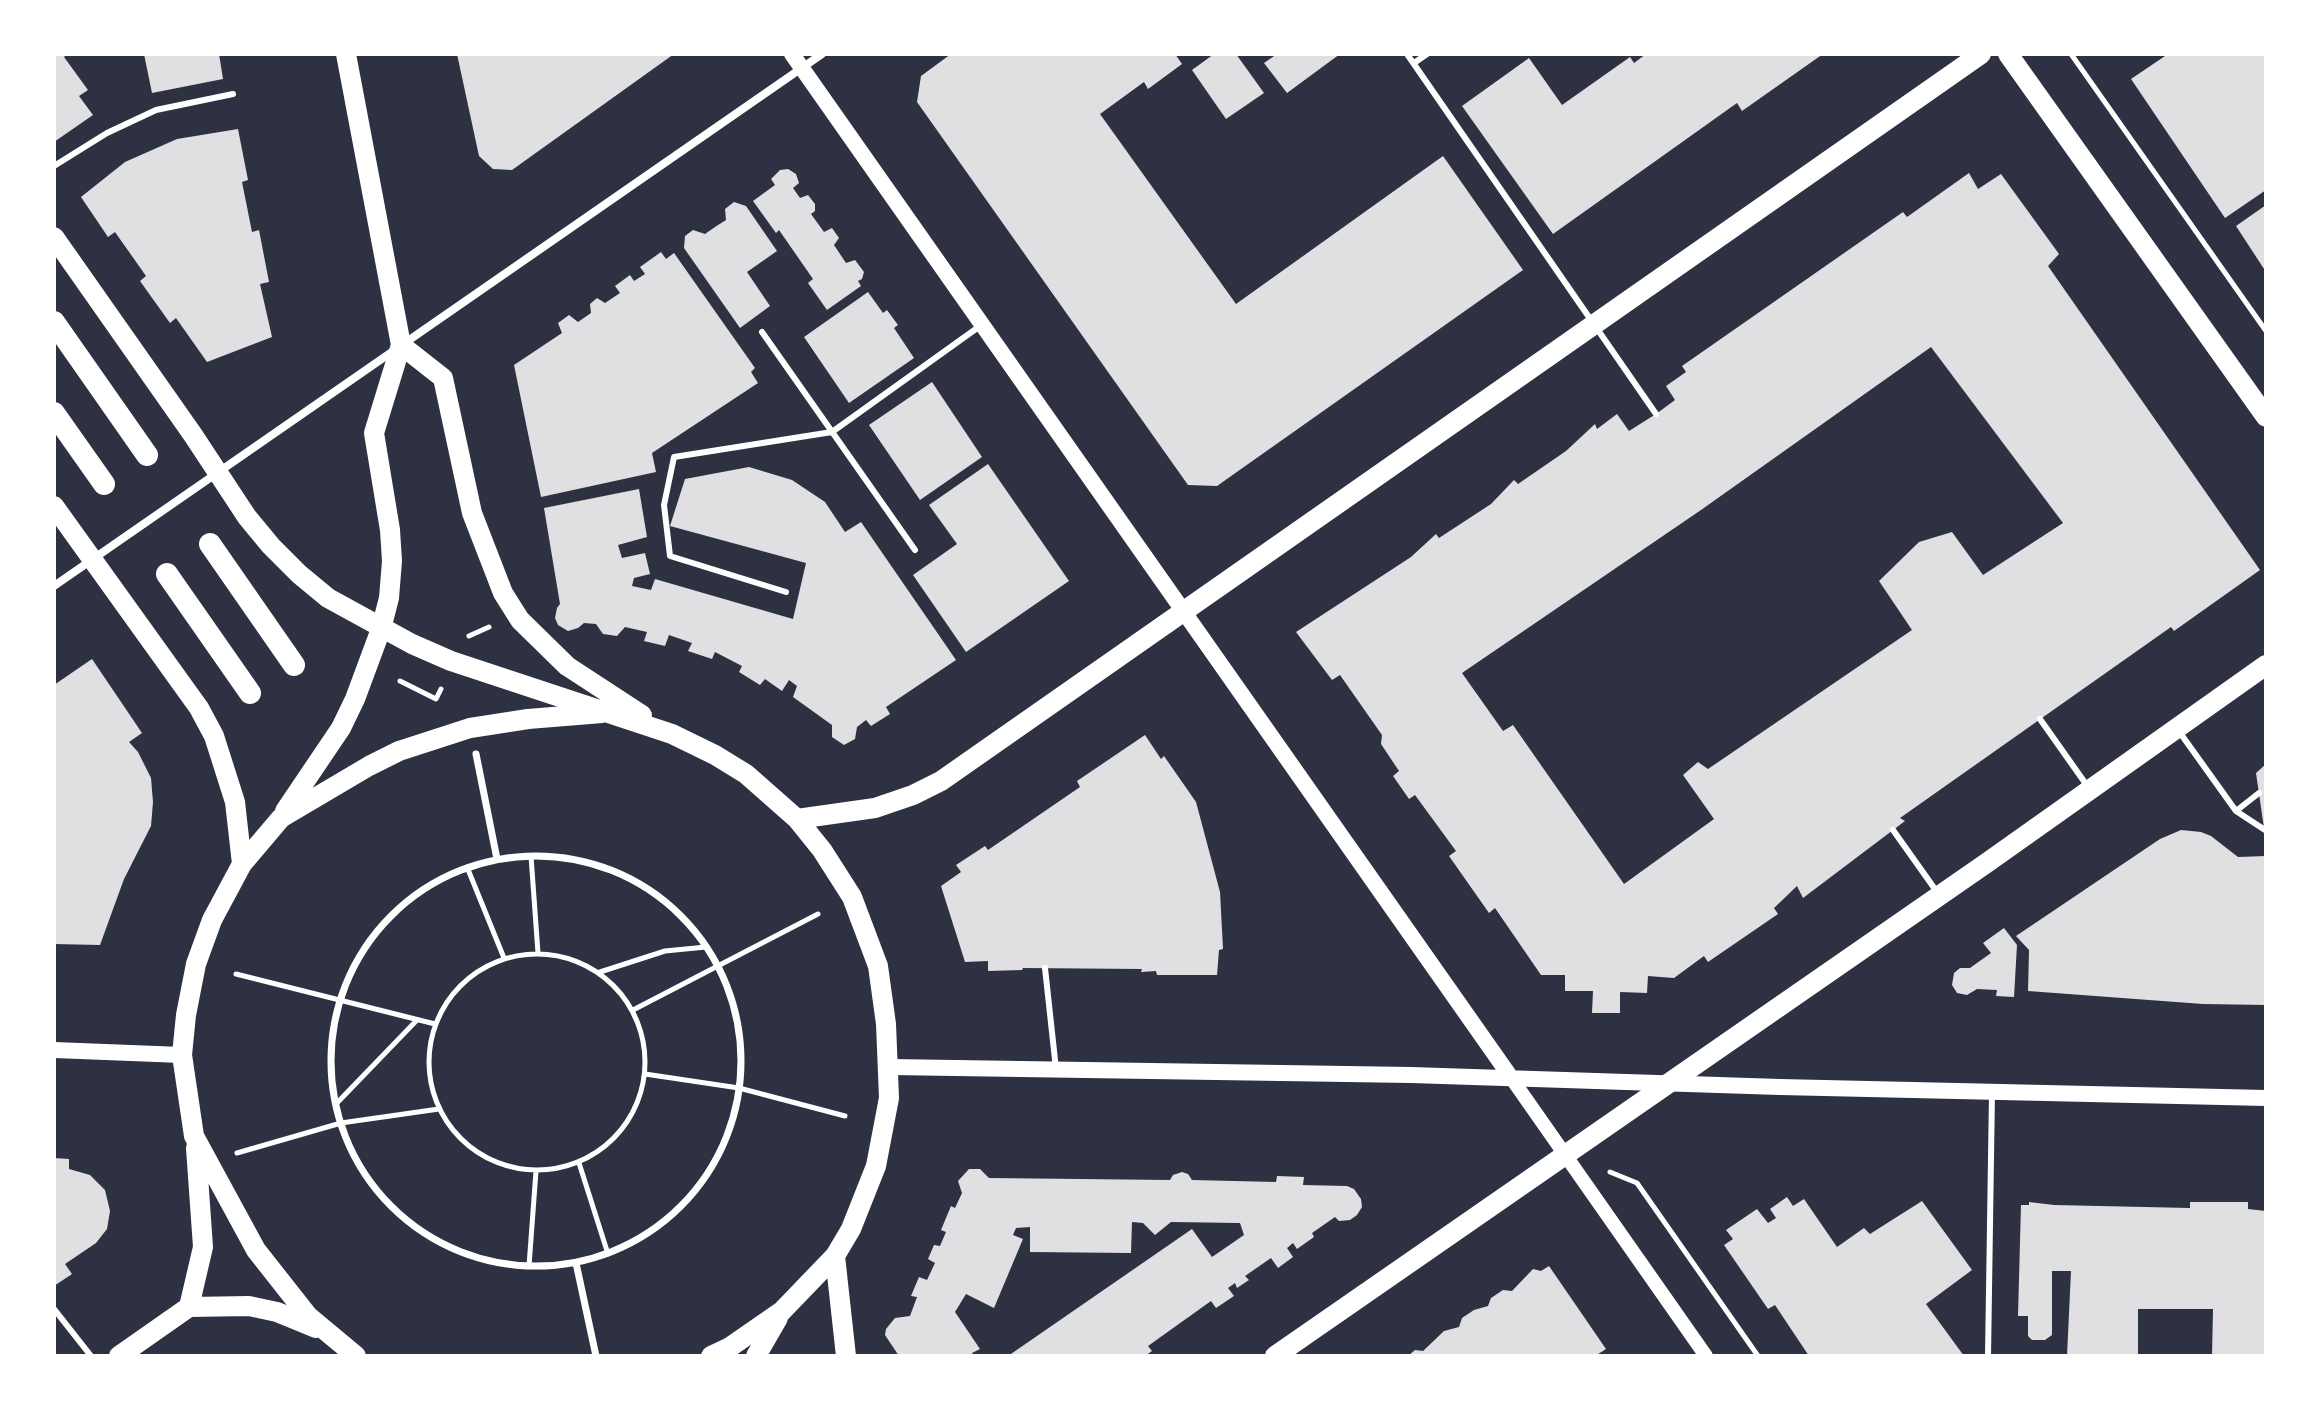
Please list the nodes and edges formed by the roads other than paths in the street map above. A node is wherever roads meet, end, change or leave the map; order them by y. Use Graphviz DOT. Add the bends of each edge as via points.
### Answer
graph roads {
  1 [pos="346,54"];
  2 [pos="822,54"];
  3 [pos="1407,54"];
  4 [pos="1427,54"];
  5 [pos="1981,54"];
  6 [pos="2008,54"];
  7 [pos="797,61"];
  8 [pos="1414,63"];
  9 [pos="233,94"];
  10 [pos="54,166"];
  11 [pos="54,237"];
  12 [pos="54,322"];
  13 [pos="1595,322"];
  14 [pos="983,324"];
  15 [pos="762,332"];
  16 [pos="401,345"];
  17 [pos="54,413"];
  18 [pos="1656,414"];
  19 [pos="2266,417"];
  20 [pos="832,432"];
  21 [pos="147,455"];
  22 [pos="218,473"];
  23 [pos="104,484"];
  24 [pos="54,506"];
  25 [pos="210,544"];
  26 [pos="915,550"];
  27 [pos="92,560"];
  28 [pos="167,574"];
  29 [pos="54,586"];
  30 [pos="786,592"];
  31 [pos="1183,610"];
  32 [pos="381,629"];
  33 [pos="294,665"];
  34 [pos="2266,665"];
  35 [pos="250,693"];
  36 [pos="610,712"];
  37 [pos="2040,719"];
  38 [pos="2176,727"];
  39 [pos="672,734"];
  40 [pos="476,754"];
  41 [pos="2091,790"];
  42 [pos="2259,793"];
  43 [pos="2236,811"];
  44 [pos="281,818"];
  45 [pos="797,819"];
  46 [pos="1893,830"];
  47 [pos="2265,830"];
  48 [pos="497,859"];
  49 [pos="242,864"];
  50 [pos="1940,895"];
  51 [pos="1045,968"];
  52 [pos="54,1050"];
  53 [pos="182,1055"];
  54 [pos="890,1067"];
  55 [pos="1056,1069"];
  56 [pos="1512,1079"];
  57 [pos="1665,1084"];
  58 [pos="1992,1092"];
  59 [pos="2266,1098"];
  60 [pos="194,1136"];
  61 [pos="1565,1153"];
  62 [pos="835,1256"];
  63 [pos="576,1263"];
  64 [pos="189,1307"];
  65 [pos="54,1309"];
  66 [pos="782,1311"];
  67 [pos="327,1333"];
  68 [pos="91,1356"];
  69 [pos="119,1356"];
  70 [pos="356,1356"];
  71 [pos="596,1356"];
  72 [pos="711,1356"];
  73 [pos="756,1356"];
  74 [pos="846,1356"];
  75 [pos="1275,1356"];
  76 [pos="1706,1356"];
  77 [pos="1988,1356"];
  1 -- 16 [label="main road"];
  2 -- 7 [label="street"];
  3 -- 8 [label="lane"];
  4 -- 8 [label="lane"];
  5 -- 13 [label="main road"];
  6 -- 19 [label="main road"];
  7 -- 14 [label="main road"];
  7 -- 16 [label="street"];
  8 -- 13 [label="lane"];
  9 -- 10 [label="lane" via="156,110"];
  11 -- 22 [label="main road"];
  12 -- 21 [label="highway"];
  13 -- 18 [label="lane"];
  13 -- 31 [label="main road"];
  14 -- 20 [label="lane"];
  14 -- 31 [label="main road"];
  15 -- 20 [label="lane"];
  16 -- 22 [label="street"];
  16 -- 32 [label="main road" via="374,433 392,561"];
  16 -- 39 [label="main road" via="443,378 472,513 503,593 520,620 567,666"];
  17 -- 23 [label="highway"];
  20 -- 26 [label="lane"];
  20 -- 30 [label="lane" via="674,457 664,505 670,556"];
  22 -- 27 [label="street"];
  22 -- 32 [label="main road" via="255,527 299,574"];
  24 -- 27 [label="main road"];
  25 -- 33 [label="highway"];
  27 -- 29 [label="street"];
  27 -- 49 [label="main road" via="214,736 235,802"];
  28 -- 35 [label="highway"];
  31 -- 45 [label="main road" via="941,781 875,808"];
  31 -- 56 [label="main road"];
  32 -- 36 [label="main road" via="451,661"];
  32 -- 44 [label="main road" via="341,728"];
  34 -- 38 [label="main road"];
  36 -- 39 [label="main road"];
  36 -- 44 [label="main road" via="498,723 431,740 369,766"];
  37 -- 41 [label="lane"];
  38 -- 41 [label="main road"];
  38 -- 43 [label="lane"];
  39 -- 45 [label="main road" via="746,774"];
  40 -- 48 [label="street"];
  41 -- 50 [label="main road"];
  42 -- 43 [label="lane"];
  43 -- 47 [label="lane"];
  44 -- 49 [label="main road"];
  45 -- 54 [label="main road" via="839,875 865,929 878,966"];
  46 -- 50 [label="lane"];
  48 -- 63 [label="street" via="565,858 630,879 685,920 717,965 733,1004 741,1046 739,1088 713,1166 657,1228 608,1254"];
  48 -- 63 [label="street" via="432,883 375,933 340,1000 331,1070 336,1104 355,1156 374,1186 427,1235 494,1262"];
  49 -- 53 [label="main road" via="196,964"];
  50 -- 57 [label="main road"];
  51 -- 55 [label="lane"];
  52 -- 53 [label="main road"];
  53 -- 60 [label="main road"];
  54 -- 55 [label="main road"];
  54 -- 62 [label="main road" via="886,1125 876,1166"];
  55 -- 56 [label="main road"];
  56 -- 57 [label="main road"];
  56 -- 61 [label="street"];
  57 -- 58 [label="main road"];
  57 -- 61 [label="main road"];
  58 -- 59 [label="main road"];
  58 -- 77 [label="lane"];
  60 -- 64 [label="main road" via="203,1247"];
  60 -- 67 [label="main road" via="256,1250"];
  61 -- 75 [label="main road"];
  61 -- 76 [label="street"];
  62 -- 66 [label="main road"];
  62 -- 74 [label="main road"];
  63 -- 71 [label="street"];
  64 -- 67 [label="main road" via="249,1306"];
  64 -- 69 [label="main road"];
  65 -- 68 [label="lane"];
  66 -- 72 [label="main road"];
  66 -- 73 [label="main road"];
  67 -- 70 [label="main road"];
}
